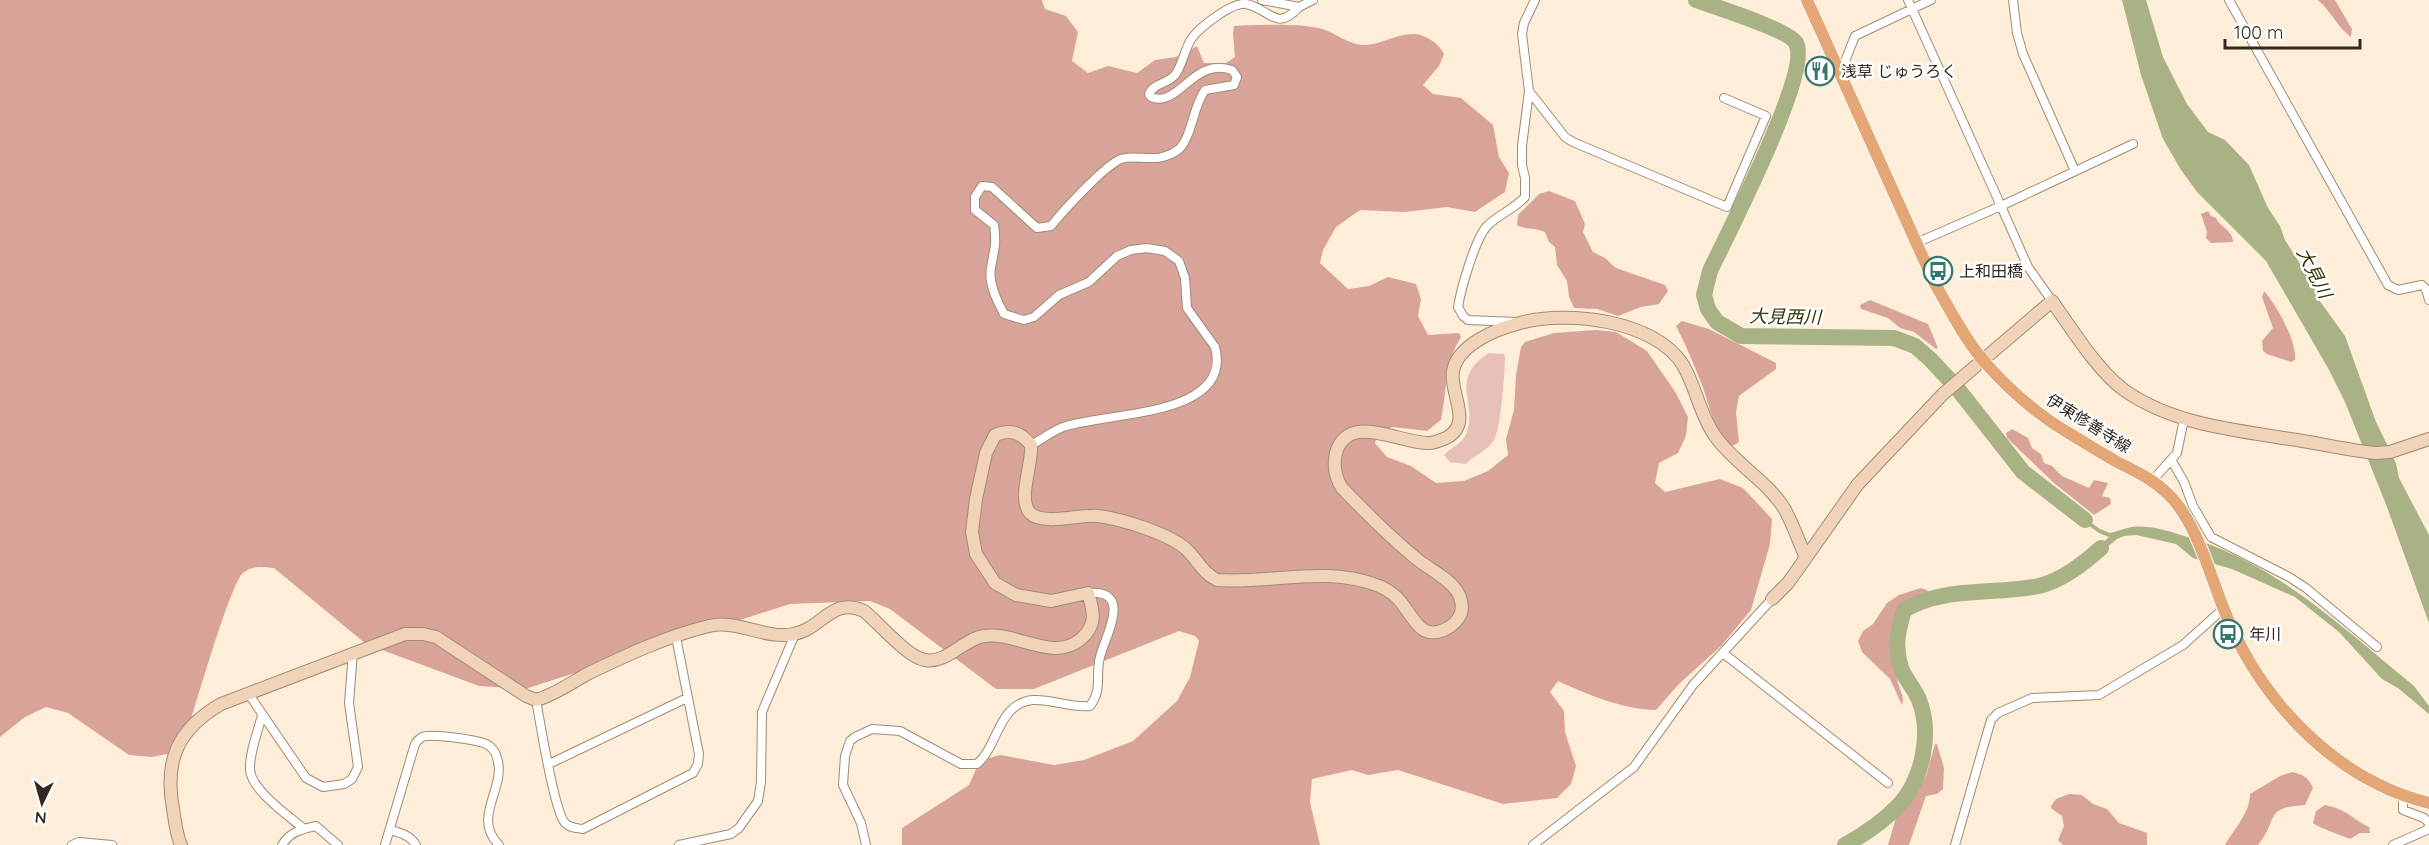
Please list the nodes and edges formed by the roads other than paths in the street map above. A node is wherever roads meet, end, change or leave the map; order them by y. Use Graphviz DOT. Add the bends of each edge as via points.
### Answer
graph roads {
  1 [pos="1262,0"];
  2 [pos="1313,0"];
  3 [pos="1535,0"];
  4 [pos="1807,0"];
  5 [pos="1908,0"];
  6 [pos="1931,0"];
  7 [pos="2013,0"];
  8 [pos="2229,0"];
  9 [pos="1299,7"];
  10 [pos="1912,10"];
  11 [pos="1840,74"];
  12 [pos="1529,91"];
  13 [pos="1724,98"];
  14 [pos="2133,144"];
  15 [pos="2075,171"];
  16 [pos="2001,206"];
  17 [pos="1916,243"];
  18 [pos="2429,300"];
  19 [pos="2052,301"];
  20 [pos="1519,323"];
  21 [pos="1982,359"];
  22 [pos="2184,419"];
  23 [pos="2429,439"];
  24 [pos="1031,445"];
  25 [pos="2172,461"];
  26 [pos="2153,480"];
  27 [pos="1806,558"];
  28 [pos="1088,593"];
  29 [pos="1772,599"];
  30 [pos="2223,609"];
  31 [pos="795,634"];
  32 [pos="676,637"];
  33 [pos="2377,648"];
  34 [pos="353,652"];
  35 [pos="1723,652"];
  36 [pos="248,693"];
  37 [pos="687,698"];
  38 [pos="536,700"];
  39 [pos="262,715"];
  40 [pos="549,764"];
  41 [pos="1888,783"];
  42 [pos="2403,795"];
  43 [pos="2429,803"];
  44 [pos="2429,825"];
  45 [pos="304,829"];
  46 [pos="390,830"];
  47 [pos="72,845"];
  48 [pos="112,845"];
  49 [pos="181,845"];
  50 [pos="282,845"];
  51 [pos="338,845"];
  52 [pos="385,845"];
  53 [pos="416,845"];
  54 [pos="499,845"];
  55 [pos="679,845"];
  56 [pos="866,845"];
  57 [pos="1533,845"];
  58 [pos="1955,845"];
  59 [pos="2393,845"];
  1 -- 9 [label="street"];
  2 -- 9 [label="street"];
  3 -- 12 [label="street" via="1521,34"];
  4 -- 11 [label="main road, 伊東修善寺線"];
  5 -- 10 [label="street"];
  6 -- 10 [label="street"];
  7 -- 15 [label="street" via="2024,54"];
  8 -- 18 [label="street" via="2388,285 2397,290 2422,285"];
  9 -- 24 [label="street" via="1292,15 1278,18 1239,4 1200,30 1190,41 1176,75 1153,87 1149,94 1161,99 1174,94 1198,73 1210,69 1232,70 1237,77 1234,85 1205,90 1181,147 1159,158 1123,158 1114,163 1051,226 1037,228 992,187 982,186 975,197 975,210 994,225 997,246 990,270 1004,314 1024,320 1034,316 1059,295 1089,282 1117,255 1156,249 1179,261 1185,278 1187,308 1215,347 1217,362 1211,380 1196,396 1176,404 1063,427"];
  10 -- 11 [label="street" via="1855,36"];
  10 -- 16 [label="street"];
  11 -- 17 [label="main road, 伊東修善寺線"];
  12 -- 13 [label="street" via="1573,142 1727,207 1766,116"];
  12 -- 20 [label="street" via="1522,146 1525,197 1487,226 1478,239 1458,307 1468,320"];
  14 -- 15 [label="street"];
  15 -- 16 [label="street"];
  16 -- 17 [label="street"];
  16 -- 19 [label="street" via="2028,267"];
  17 -- 21 [label="main road, 伊東修善寺線" via="1957,324"];
  19 -- 21 [label="street"];
  19 -- 22 [label="street" via="2115,382"];
  20 -- 24 [label="street" via="1474,343 1456,363 1452,386 1460,414 1452,435 1429,443 1359,431 1345,438 1336,452 1335,475 1342,488 1408,552 1449,582 1460,597 1462,606 1456,621 1439,632 1422,629 1391,592 1356,578 1327,574 1217,580 1204,572 1188,551 1168,538 1096,516 1036,516 1025,502"];
  20 -- 27 [label="street" via="1546,318 1598,321 1625,325 1659,340 1683,366 1715,436 1783,507"];
  21 -- 26 [label="main road, 伊東修善寺線" via="2017,394 2068,433"];
  21 -- 27 [label="street" via="1942,394 1858,484"];
  22 -- 23 [label="street" via="2376,453"];
  22 -- 25 [label="street"];
  24 -- 28 [label="street" via="1012,431 995,435 990,443 976,499 972,532 976,554 995,583 1016,595 1051,601"];
  25 -- 26 [label="street"];
  25 -- 33 [label="street" via="2211,537 2289,576"];
  26 -- 30 [label="main road, 伊東修善寺線" via="2178,505"];
  27 -- 29 [label="street"];
  28 -- 31 [label="street" via="1094,615 1092,627 1067,648 988,635 977,637 946,657 925,660 864,611 850,607 831,611"];
  28 -- 56 [label="street" via="1105,596 1114,609 1098,667 1099,690 1090,706 1023,702 1005,717 977,764 961,764 893,729 872,729 850,741 843,785 861,823"];
  29 -- 35 [label="street"];
  30 -- 42 [label="main road, 伊東修善寺線" via="2235,635 2288,717 2333,755 2372,781"];
  30 -- 58 [label="street" via="2183,645 2099,695 2032,698 1998,713 1991,720"];
  31 -- 32 [label="street" via="719,624"];
  31 -- 55 [label="street" via="762,712 758,801 731,834"];
  32 -- 37 [label="street"];
  32 -- 38 [label="street" via="648,646"];
  34 -- 36 [label="street"];
  34 -- 38 [label="street" via="405,634 423,634 448,644"];
  34 -- 39 [label="street" via="349,703 358,767 344,784 322,787 306,778"];
  35 -- 41 [label="street"];
  35 -- 57 [label="street" via="1687,693 1634,767"];
  36 -- 39 [label="street"];
  36 -- 49 [label="street" via="204,714 181,740 172,760 169,787"];
  37 -- 40 [label="street"];
  37 -- 40 [label="street" via="699,754 693,773 583,829 573,828 560,814"];
  38 -- 40 [label="street"];
  39 -- 45 [label="street" via="251,776"];
  42 -- 43 [label="main road, 伊東修善寺線"];
  42 -- 44 [label="street" via="2403,810 2424,818"];
  44 -- 59 [label="street" via="2427,830"];
  45 -- 50 [label="street" via="287,837"];
  45 -- 51 [label="street" via="315,826"];
  46 -- 52 [label="street"];
  46 -- 53 [label="street" via="404,834"];
  46 -- 54 [label="street" via="415,744 422,737 456,739 487,744 495,752 498,778 488,826"];
  47 -- 48 [label="street"];
}
